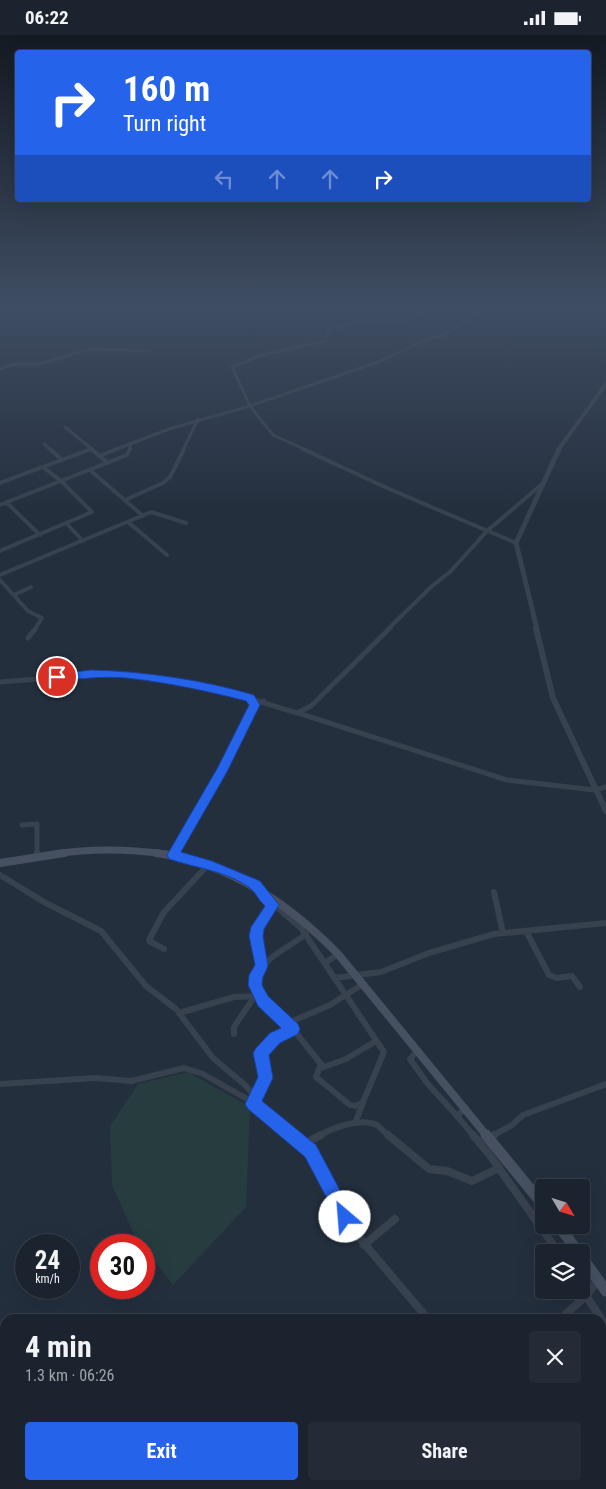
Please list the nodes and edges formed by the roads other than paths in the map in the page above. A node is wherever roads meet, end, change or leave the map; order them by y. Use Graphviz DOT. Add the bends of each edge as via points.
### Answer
graph roads {
  1 [pos="236,375"];
  2 [pos="341,375"];
  3 [pos="606,384"];
  4 [pos="250,406"];
  5 [pos="198,419"];
  6 [pos="65,427"];
  7 [pos="130,443"];
  8 [pos="44,444"];
  9 [pos="91,449"];
  10 [pos="99,456"];
  11 [pos="62,460"];
  12 [pos="108,463"];
  13 [pos="44,467"];
  14 [pos="90,470"];
  15 [pos="62,482"];
  16 [pos="0,483"];
  17 [pos="541,485"];
  18 [pos="124,500"];
  19 [pos="7,503"];
  20 [pos="0,505"];
  21 [pos="143,516"];
  22 [pos="128,522"];
  23 [pos="186,523"];
  24 [pos="66,524"];
  25 [pos="488,530"];
  26 [pos="40,535"];
  27 [pos="83,541"];
  28 [pos="516,543"];
  29 [pos="0,551"];
  30 [pos="167,555"];
  31 [pos="0,575"];
  32 [pos="0,580"];
  33 [pos="30,587"];
  34 [pos="14,595"];
  35 [pos="28,638"];
  36 [pos="0,682"];
  37 [pos="250,698"];
  38 [pos="264,701"];
  39 [pos="254,705"];
  40 [pos="297,713"];
  41 [pos="606,787"];
  42 [pos="595,790"];
  43 [pos="606,811"];
  44 [pos="22,825"];
  45 [pos="173,855"];
  46 [pos="36,857"];
  47 [pos="0,863"];
  48 [pos="208,865"];
  49 [pos="0,875"];
  50 [pos="256,885"];
  51 [pos="494,892"];
  52 [pos="273,905"];
  53 [pos="606,923"];
  54 [pos="526,931"];
  55 [pos="503,933"];
  56 [pos="306,934"];
  57 [pos="164,949"];
  58 [pos="338,954"];
  59 [pos="325,963"];
  60 [pos="262,966"];
  61 [pos="356,975"];
  62 [pos="334,978"];
  63 [pos="363,984"];
  64 [pos="580,987"];
  65 [pos="258,995"];
  66 [pos="346,996"];
  67 [pos="180,1013"];
  68 [pos="288,1023"];
  69 [pos="293,1029"];
  70 [pos="234,1034"];
  71 [pos="376,1041"];
  72 [pos="418,1050"];
  73 [pos="321,1068"];
  74 [pos="0,1084"];
  75 [pos="606,1084"];
  76 [pos="364,1100"];
  77 [pos="254,1101"];
  78 [pos="466,1108"];
  79 [pos="457,1116"];
  80 [pos="356,1123"];
  81 [pos="490,1137"];
  82 [pos="304,1144"];
  83 [pos="499,1168"];
  84 [pos="535,1194"];
  85 [pos="395,1219"];
  86 [pos="553,1244"];
  87 [pos="364,1245"];
  88 [pos="590,1269"];
  89 [pos="598,1280"];
  90 [pos="590,1291"];
  91 [pos="606,1291"];
  92 [pos="583,1299"];
  93 [pos="588,1299"];
  94 [pos="424,1314"];
  95 [pos="566,1314"];
  96 [pos="598,1314"];
  1 -- 4 [label="street"];
  2 -- 4 [label="street"];
  3 -- 17 [label="street" via="555,453"];
  4 -- 5 [label="street"];
  4 -- 25 [label="street" via="280,439"];
  5 -- 7 [label="street"];
  5 -- 18 [label="street" via="170,477"];
  6 -- 9 [label="street"];
  7 -- 10 [label="street"];
  7 -- 12 [label="street" via="127,455"];
  8 -- 11 [label="street"];
  9 -- 10 [label="street"];
  9 -- 11 [label="street"];
  10 -- 12 [label="street"];
  11 -- 13 [label="street"];
  12 -- 14 [label="street"];
  13 -- 15 [label="street"];
  13 -- 16 [label="street"];
  14 -- 15 [label="street"];
  14 -- 18 [label="street"];
  15 -- 19 [label="street"];
  15 -- 24 [label="street" via="92,510 90,514"];
  17 -- 25 [label="street"];
  17 -- 28 [label="street"];
  18 -- 21 [label="street"];
  19 -- 20 [label="street"];
  19 -- 26 [label="street"];
  21 -- 22 [label="street"];
  21 -- 23 [label="street" via="155,512"];
  22 -- 27 [label="street"];
  22 -- 30 [label="street"];
  24 -- 26 [label="street"];
  24 -- 27 [label="street"];
  25 -- 28 [label="street"];
  25 -- 40 [label="street" via="450,572 312,706"];
  26 -- 29 [label="street"];
  27 -- 31 [label="street"];
  28 -- 42 [label="street" via="553,698"];
  32 -- 34 [label="street"];
  33 -- 34 [label="street"];
  34 -- 35 [label="street" via="28,611 42,618"];
  36 -- 37 [label="street" via="118,673"];
  37 -- 38 [label="street"];
  37 -- 39 [label="street"];
  38 -- 39 [label="street"];
  38 -- 40 [label="street"];
  39 -- 45 [label="street" via="223,769"];
  40 -- 42 [label="street" via="508,779"];
  41 -- 42 [label="street"];
  42 -- 43 [label="street"];
  44 -- 46 [label="street" via="37,824 39,843"];
  45 -- 46 [label="main road" via="98,849"];
  45 -- 48 [label="main road"];
  46 -- 47 [label="main road"];
  48 -- 50 [label="main road"];
  48 -- 57 [label="street" via="159,920 149,941"];
  49 -- 67 [label="street" via="101,931 146,986"];
  50 -- 52 [label="street"];
  50 -- 58 [label="main road" via="302,918"];
  51 -- 55 [label="street"];
  52 -- 56 [label="street"];
  52 -- 60 [label="street" via="258,927 256,936"];
  53 -- 54 [label="street"];
  54 -- 55 [label="street"];
  54 -- 64 [label="street" via="549,975 557,978 572,976"];
  55 -- 61 [label="street" via="469,940 381,971"];
  56 -- 59 [label="street"];
  56 -- 60 [label="street"];
  58 -- 59 [label="street"];
  58 -- 61 [label="main road"];
  59 -- 62 [label="street"];
  60 -- 65 [label="street" via="256,975"];
  61 -- 62 [label="street"];
  61 -- 63 [label="main road"];
  62 -- 66 [label="street"];
  63 -- 66 [label="street"];
  63 -- 72 [label="main road"];
  65 -- 67 [label="street" via="234,997"];
  65 -- 68 [label="street"];
  65 -- 70 [label="street" via="234,1027"];
  66 -- 68 [label="street"];
  66 -- 71 [label="street"];
  67 -- 77 [label="street" via="213,1058 245,1085"];
  68 -- 69 [label="street"];
  69 -- 73 [label="street"];
  69 -- 77 [label="street" via="275,1038 261,1053 265,1078"];
  71 -- 73 [label="street" via="346,1059"];
  71 -- 76 [label="street" via="385,1055"];
  72 -- 78 [label="main road"];
  72 -- 79 [label="street" via="410,1059 411,1064"];
  73 -- 76 [label="street" via="316,1077 350,1105 356,1106"];
  74 -- 77 [label="street" via="95,1078 131,1081 184,1068 203,1074"];
  75 -- 81 [label="street" via="523,1115"];
  76 -- 80 [label="street"];
  77 -- 82 [label="street"];
  78 -- 79 [label="street"];
  78 -- 81 [label="main road"];
  79 -- 83 [label="street"];
  80 -- 82 [label="street" via="329,1129"];
  80 -- 83 [label="street" via="376,1125 429,1169 447,1171 472,1181"];
  81 -- 84 [label="main road"];
  82 -- 87 [label="street" via="351,1229"];
  83 -- 86 [label="street"];
  85 -- 87 [label="street"];
  87 -- 94 [label="street"];
  88 -- 89 [label="main road"];
  89 -- 90 [label="street"];
  89 -- 91 [label="main road"];
  92 -- 95 [label="street"];
  93 -- 96 [label="street"];
}
